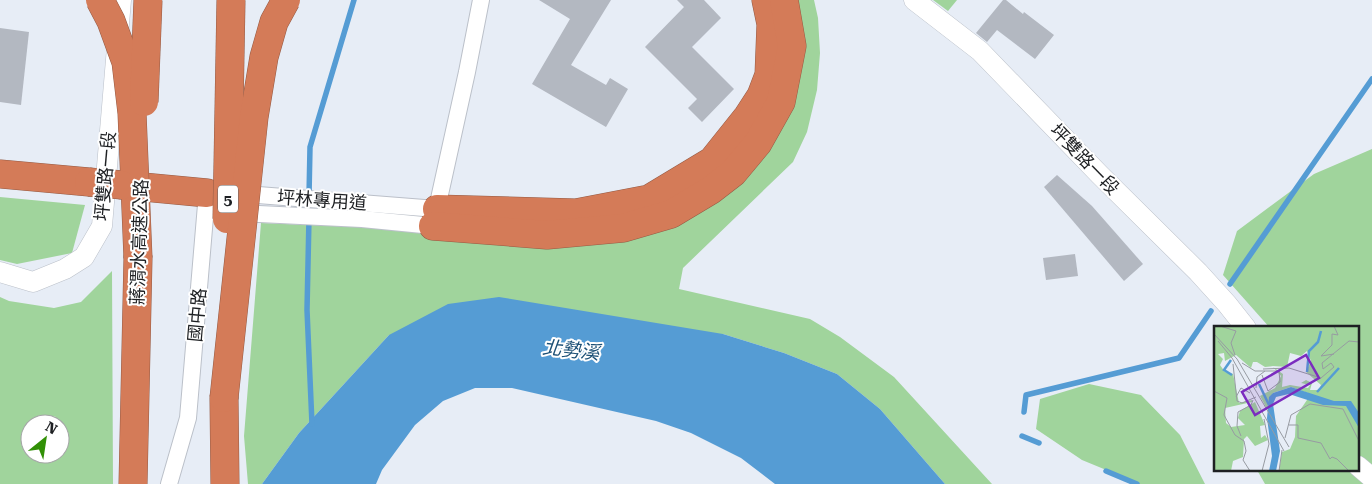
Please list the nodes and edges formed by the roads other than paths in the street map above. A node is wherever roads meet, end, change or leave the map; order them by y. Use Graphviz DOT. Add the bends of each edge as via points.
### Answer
graph roads {
  1 [pos="100,0"];
  2 [pos="121,0"];
  3 [pos="148,0"];
  4 [pos="231,0"];
  5 [pos="286,0"];
  6 [pos="481,0"];
  7 [pos="766,0"];
  8 [pos="784,0"];
  9 [pos="914,0"];
  10 [pos="0,174"];
  11 [pos="89,191"];
  12 [pos="0,192"];
  13 [pos="206,202"];
  14 [pos="363,211"];
  15 [pos="435,218"];
  16 [pos="138,258"];
  17 [pos="0,272"];
  18 [pos="1244,326"];
  19 [pos="224,398"];
  20 [pos="1360,468"];
  21 [pos="1372,478"];
  22 [pos="133,484"];
  23 [pos="169,484"];
  24 [pos="225,484"];
  1 -- 16 [label="highway, bridge" via="126,62 132,113"];
  2 -- 17 [label="street, 坪雙路一段" via="102,226 84,257 65,269 33,282"];
  3 -- 16 [label="highway, 蔣渭水高速公路, bridge"];
  4 -- 19 [label="highway, 5, bridge"];
  5 -- 19 [label="highway, bridge" via="274,22 264,57 254,118"];
  6 -- 15 [label="street"];
  7 -- 15 [label="highway" via="771,24 769,75 748,116 712,162 649,199 576,213"];
  8 -- 15 [label="highway" via="792,46 781,102 758,143 733,173 711,190 672,214 623,228 547,235"];
  9 -- 18 [label="street, 坪雙路一段" via="980,50 1198,272"];
  10 -- 11 [label="highway"];
  11 -- 12 [label="highway"];
  11 -- 13 [label="highway"];
  13 -- 14 [label="street, 坪林專用道" via="258,214"];
  13 -- 14 [label="street, 坪林專用道" via="258,195"];
  13 -- 23 [label="street, 國中路" via="188,418"];
  14 -- 15 [label="street, 坪林專用道"];
  16 -- 22 [label="highway, 蔣渭水高速公路"];
  19 -- 24 [label="highway, 5"];
  20 -- 21 [label="street"];
}
